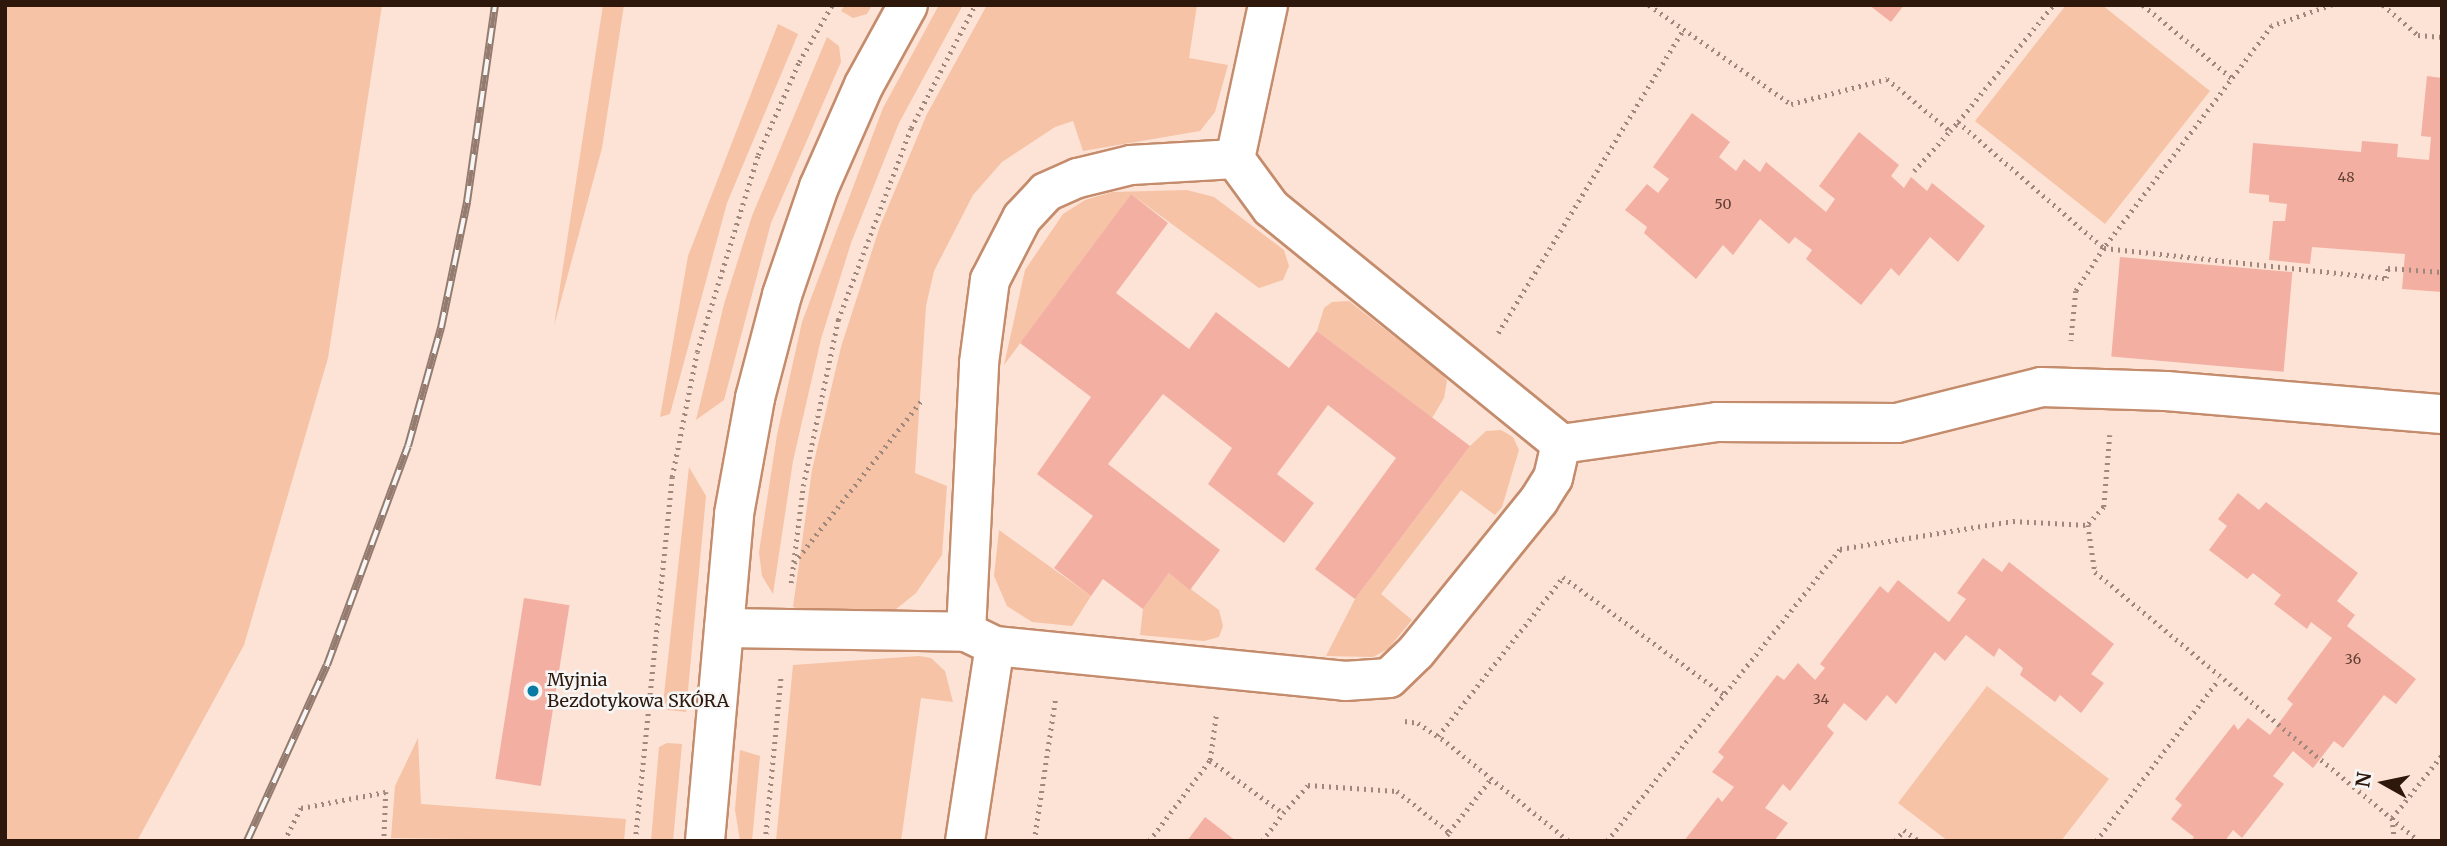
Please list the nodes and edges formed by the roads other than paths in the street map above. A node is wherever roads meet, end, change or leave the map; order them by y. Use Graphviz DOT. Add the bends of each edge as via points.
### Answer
graph roads {
  1 [pos="908,5"];
  2 [pos="1268,5"];
  3 [pos="1235,159"];
  4 [pos="2442,414"];
  5 [pos="1561,444"];
  6 [pos="724,628"];
  7 [pos="981,639"];
  8 [pos="705,841"];
  9 [pos="965,841"];
  1 -- 6 [label="street" via="864,85 819,187 782,295 755,398 734,514"];
  2 -- 3 [label="street"];
  3 -- 5 [label="street" via="1271,208"];
  3 -- 7 [label="street" via="1131,165 1078,178 1046,192 1003,247 983,314"];
  4 -- 5 [label="street" via="2166,391 2041,387 1897,423 1717,422"];
  5 -- 7 [label="street" via="1553,478 1539,500 1416,652 1389,678 1345,681"];
  6 -- 7 [label="street"];
  6 -- 8 [label="street"];
  7 -- 9 [label="street"];
}
